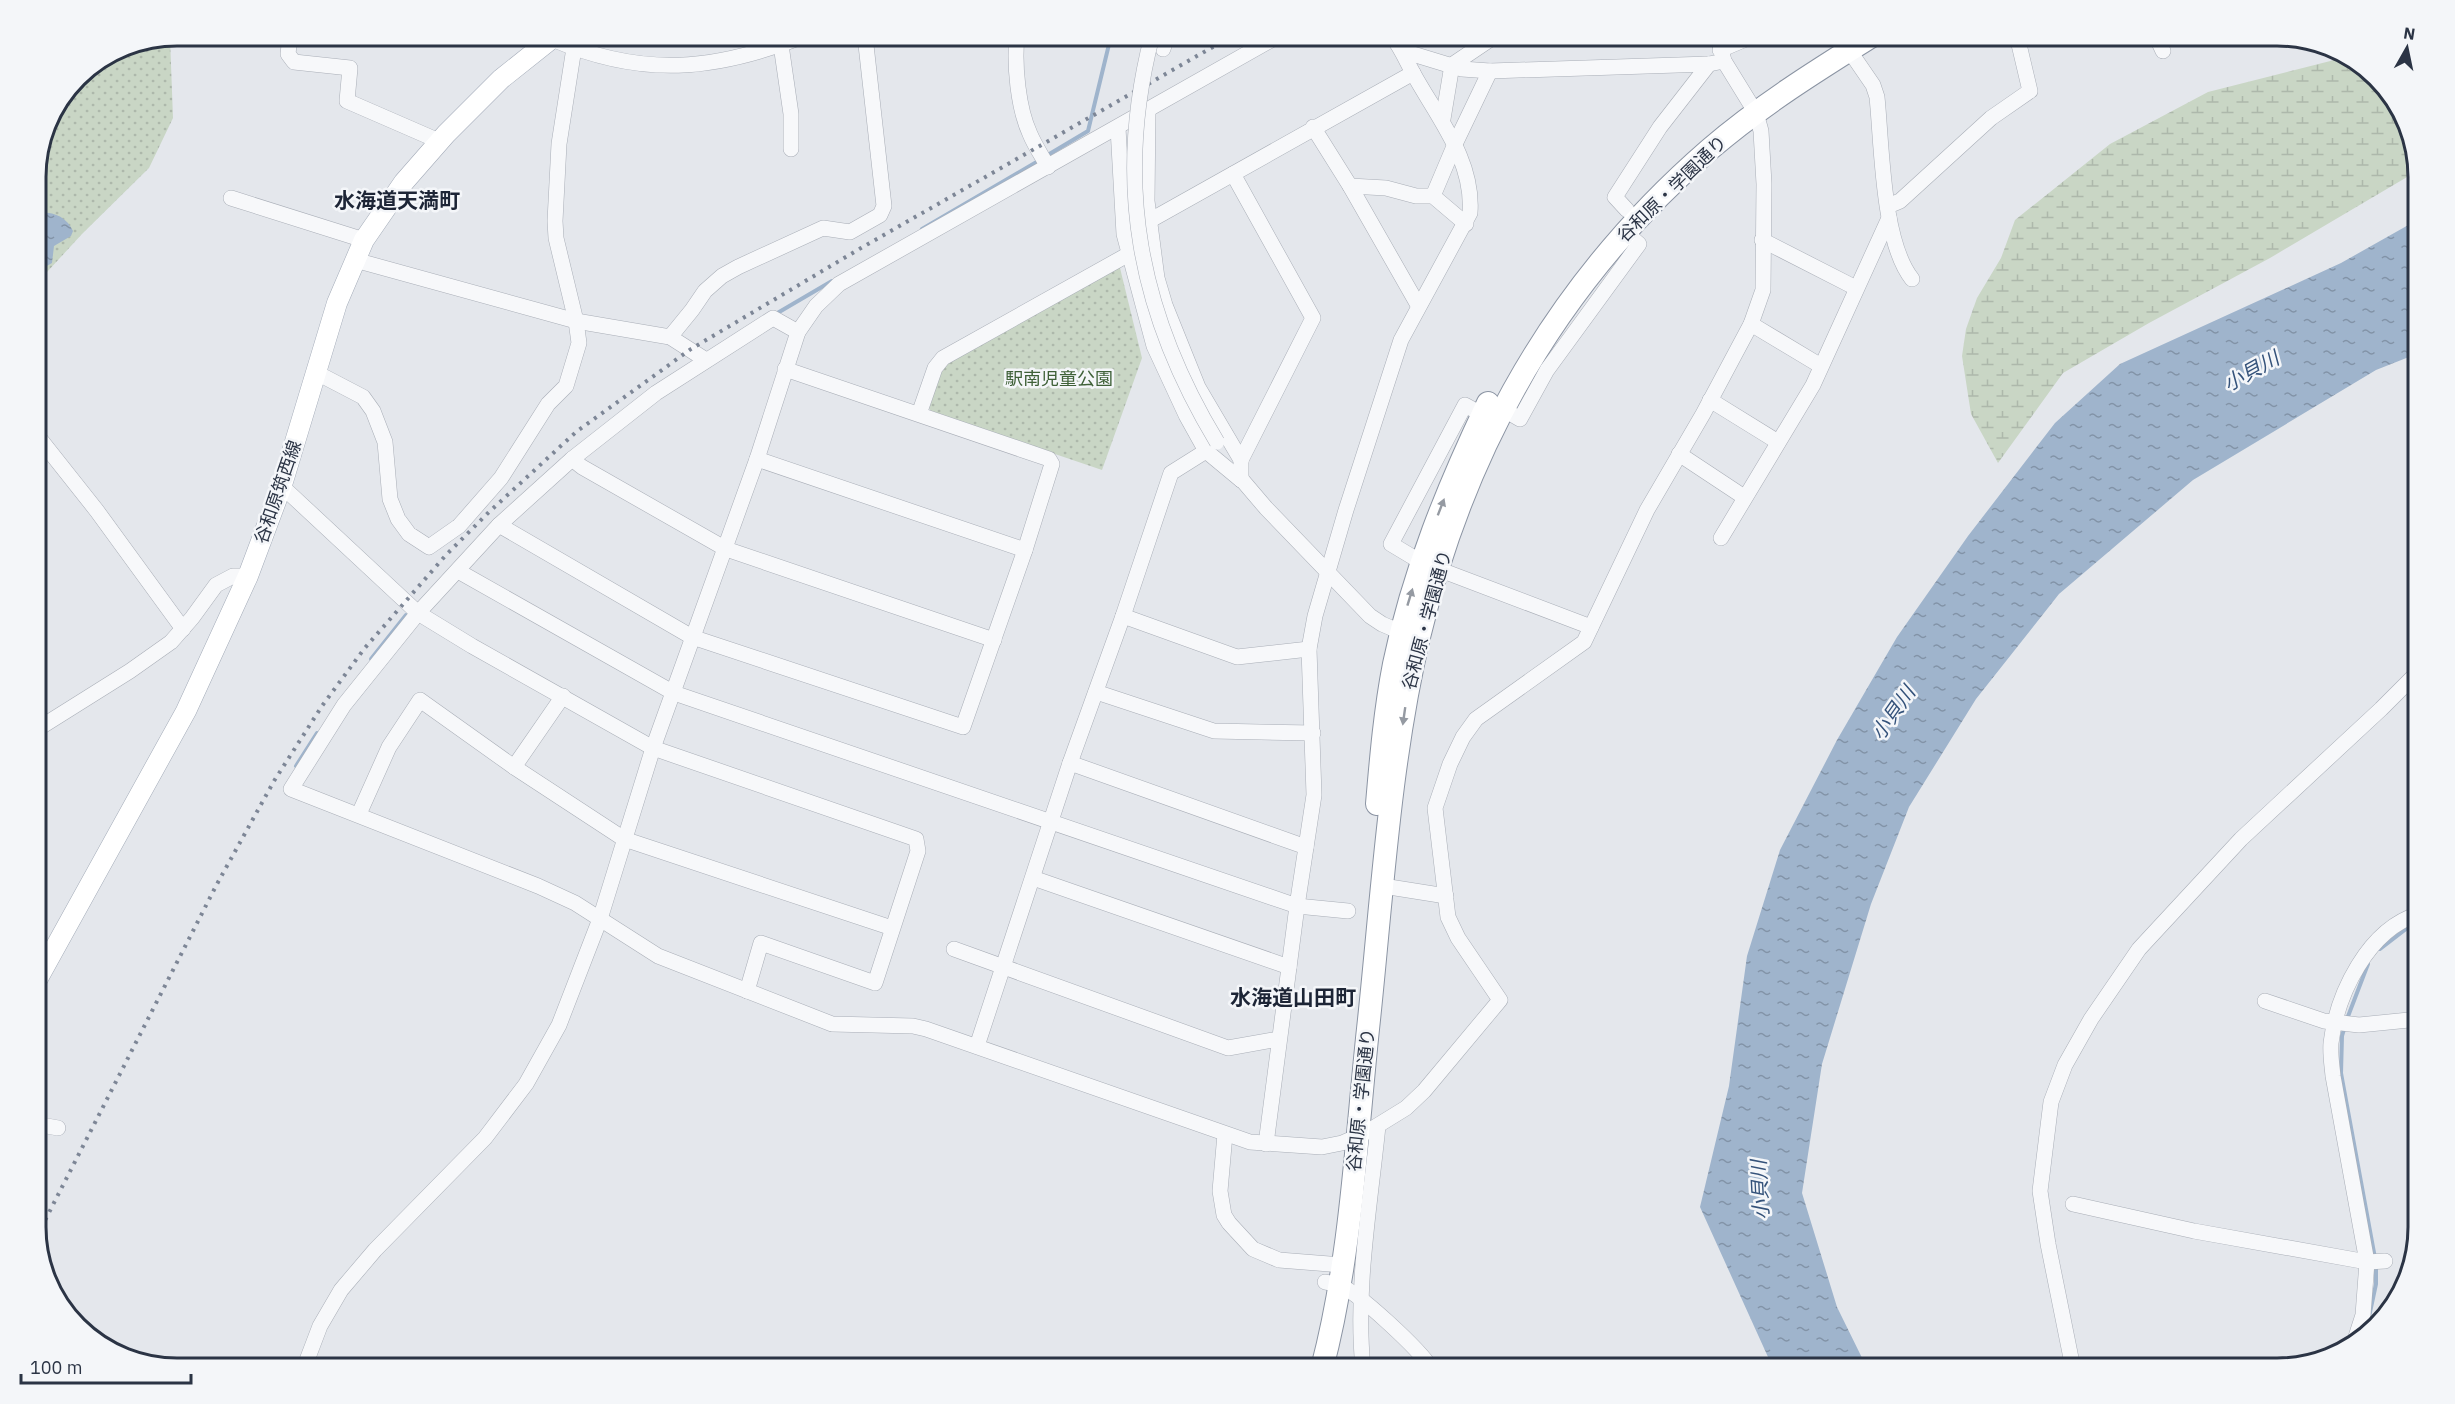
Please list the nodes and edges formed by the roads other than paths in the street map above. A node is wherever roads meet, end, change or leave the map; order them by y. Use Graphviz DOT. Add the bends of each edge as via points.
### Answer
graph roads {
  1 [pos="1260,46"];
  2 [pos="1400,46"];
  3 [pos="1480,46"];
  4 [pos="1732,46"];
  5 [pos="1842,46"];
  6 [pos="1849,46"];
  7 [pos="2020,46"];
  8 [pos="2161,46"];
  9 [pos="289,47"];
  10 [pos="541,47"];
  11 [pos="775,47"];
  12 [pos="781,47"];
  13 [pos="866,47"];
  14 [pos="1017,47"];
  15 [pos="1150,47"];
  16 [pos="574,48"];
  17 [pos="1403,51"];
  18 [pos="2163,51"];
  19 [pos="1718,53"];
  20 [pos="1452,65"];
  21 [pos="1490,71"];
  22 [pos="1413,73"];
  23 [pos="1751,107"];
  24 [pos="1148,110"];
  25 [pos="1443,119"];
  26 [pos="1313,127"];
  27 [pos="1118,128"];
  28 [pos="439,141"];
  29 [pos="1455,144"];
  30 [pos="791,149"];
  31 [pos="1048,167"];
  32 [pos="1233,174"];
  33 [pos="1350,186"];
  34 [pos="1433,196"];
  35 [pos="231,198"];
  36 [pos="1626,210"];
  37 [pos="1889,212"];
  38 [pos="1149,220"];
  39 [pos="1466,224"];
  40 [pos="364,240"];
  41 [pos="1762,240"];
  42 [pos="1128,250"];
  43 [pos="355,260"];
  44 [pos="1912,279"];
  45 [pos="1856,288"];
  46 [pos="1418,305"];
  47 [pos="1565,312"];
  48 [pos="576,321"];
  49 [pos="1751,324"];
  50 [pos="798,332"];
  51 [pos="670,337"];
  52 [pos="706,360"];
  53 [pos="1821,366"];
  54 [pos="785,369"];
  55 [pos="317,373"];
  56 [pos="1710,400"];
  57 [pos="1493,412"];
  58 [pos="919,414"];
  59 [pos="1778,441"];
  60 [pos="1211,447"];
  61 [pos="47,448"];
  62 [pos="1679,454"];
  63 [pos="572,459"];
  64 [pos="757,459"];
  65 [pos="1241,460"];
  66 [pos="1241,480"];
  67 [pos="281,488"];
  68 [pos="1744,497"];
  69 [pos="499,525"];
  70 [pos="1721,538"];
  71 [pos="726,549"];
  72 [pos="1025,550"];
  73 [pos="1430,565"];
  74 [pos="458,571"];
  75 [pos="1327,572"];
  76 [pos="248,576"];
  77 [pos="418,613"];
  78 [pos="1123,616"];
  79 [pos="1591,627"];
  80 [pos="183,629"];
  81 [pos="1410,635"];
  82 [pos="692,637"];
  83 [pos="994,639"];
  84 [pos="1309,649"];
  85 [pos="2408,682"];
  86 [pos="1096,692"];
  87 [pos="674,693"];
  88 [pos="563,696"];
  89 [pos="47,723"];
  90 [pos="1313,733"];
  91 [pos="653,748"];
  92 [pos="1070,763"];
  93 [pos="514,767"];
  94 [pos="359,814"];
  95 [pos="1051,822"];
  96 [pos="624,839"];
  97 [pos="1306,847"];
  98 [pos="1033,878"];
  99 [pos="1383,886"];
  100 [pos="1446,896"];
  101 [pos="1297,906"];
  102 [pos="1347,911"];
  103 [pos="2408,918"];
  104 [pos="600,919"];
  105 [pos="892,928"];
  106 [pos="954,948"];
  107 [pos="47,962"];
  108 [pos="1002,967"];
  109 [pos="1289,967"];
  110 [pos="747,992"];
  111 [pos="2265,1001"];
  112 [pos="2408,1020"];
  113 [pos="2342,1023"];
  114 [pos="1280,1039"];
  115 [pos="976,1046"];
  116 [pos="47,1126"];
  117 [pos="1378,1126"];
  118 [pos="58,1128"];
  119 [pos="1225,1134"];
  120 [pos="1349,1140"];
  121 [pos="1266,1144"];
  122 [pos="2073,1204"];
  123 [pos="2377,1262"];
  124 [pos="1333,1274"];
  125 [pos="1361,1301"];
  126 [pos="2359,1328"];
  127 [pos="308,1358"];
  128 [pos="1309,1358"];
  129 [pos="1323,1358"];
  130 [pos="1362,1358"];
  131 [pos="1424,1358"];
  132 [pos="2071,1358"];
  1 -- 24 [label="street"];
  2 -- 17 [label="street"];
  3 -- 20 [label="street"];
  4 -- 19 [label="street"];
  5 -- 23 [label="highway, 谷和原・学園通り"];
  6 -- 37 [label="street" via="1877,97"];
  7 -- 37 [label="street" via="2030,91 1991,118"];
  8 -- 18 [label="street"];
  9 -- 28 [label="street" via="288,54 294,62 350,68 347,101"];
  10 -- 28 [label="main road, 谷和原筑西線" via="501,79"];
  11 -- 16 [label="street" via="729,59 661,67"];
  12 -- 30 [label="street" via="791,114"];
  13 -- 51 [label="street" via="884,206 880,215 850,232 823,228 722,276 705,291"];
  14 -- 31 [label="street" via="1016,69 1028,129"];
  15 -- 60 [label="street, bridge" via="1135,137 1134,179 1140,240 1168,350"];
  16 -- 48 [label="street" via="563,114 555,212 556,238"];
  17 -- 20 [label="street"];
  17 -- 22 [label="street"];
  19 -- 21 [label="street"];
  19 -- 23 [label="street"];
  19 -- 36 [label="street" via="1660,127 1615,197"];
  20 -- 21 [label="street"];
  20 -- 25 [label="street"];
  21 -- 29 [label="street"];
  22 -- 25 [label="street"];
  22 -- 26 [label="street"];
  23 -- 36 [label="highway, 谷和原・学園通り" via="1696,140"];
  23 -- 41 [label="street" via="1761,131"];
  23 -- 47 [label="highway, 谷和原・学園通り" via="1626,233"];
  24 -- 27 [label="street"];
  24 -- 38 [label="street"];
  25 -- 29 [label="street"];
  26 -- 32 [label="street"];
  26 -- 33 [label="street"];
  27 -- 31 [label="street"];
  27 -- 42 [label="street" via="1121,209"];
  28 -- 40 [label="main road, 谷和原筑西線" via="387,204"];
  29 -- 34 [label="street"];
  29 -- 39 [label="street" via="1472,195"];
  31 -- 50 [label="street" via="839,284 816,306"];
  32 -- 38 [label="street"];
  32 -- 65 [label="street" via="1313,318"];
  33 -- 34 [label="street"];
  33 -- 46 [label="street"];
  34 -- 39 [label="street"];
  35 -- 40 [label="street"];
  36 -- 47 [label="highway, 谷和原・学園通り" via="1584,258"];
  37 -- 44 [label="street" via="1899,254"];
  37 -- 45 [label="street"];
  38 -- 42 [label="street"];
  38 -- 65 [label="street" via="1157,278 1181,348 1198,387"];
  39 -- 46 [label="street"];
  40 -- 43 [label="main road, 谷和原筑西線"];
  41 -- 45 [label="street"];
  41 -- 49 [label="street" via="1762,290"];
  42 -- 58 [label="street" via="943,358 934,368"];
  42 -- 60 [label="street" via="1157,352 1186,415"];
  43 -- 48 [label="street"];
  43 -- 55 [label="main road, 谷和原筑西線"];
  45 -- 53 [label="street"];
  46 -- 75 [label="street" via="1401,340"];
  47 -- 57 [label="highway, 谷和原・学園通り" via="1514,359"];
  47 -- 57 [label="street" via="1547,370 1520,419"];
  48 -- 51 [label="street"];
  48 -- 55 [label="street" via="579,343 566,386 548,404 501,478 459,526 429,547 408,534 398,519 390,499 385,442 373,411 363,397"];
  49 -- 53 [label="street"];
  49 -- 56 [label="street"];
  50 -- 52 [label="street" via="773,318"];
  50 -- 54 [label="street"];
  51 -- 52 [label="street"];
  52 -- 63 [label="street" via="656,393"];
  53 -- 59 [label="street"];
  54 -- 58 [label="street"];
  54 -- 64 [label="street"];
  55 -- 67 [label="main road, 谷和原筑西線"];
  56 -- 59 [label="street"];
  56 -- 62 [label="street"];
  57 -- 73 [label="highway, 谷和原・学園通り" via="1455,471"];
  57 -- 73 [label="street" via="1465,405 1391,544"];
  58 -- 72 [label="street" via="1049,459 1052,464"];
  59 -- 68 [label="street"];
  60 -- 66 [label="street"];
  60 -- 78 [label="street" via="1171,473"];
  61 -- 80 [label="street"];
  62 -- 68 [label="street"];
  62 -- 79 [label="street" via="1647,510"];
  63 -- 69 [label="street"];
  63 -- 71 [label="street"];
  64 -- 71 [label="street"];
  64 -- 72 [label="street"];
  65 -- 66 [label="street"];
  66 -- 75 [label="street"];
  67 -- 76 [label="main road, 谷和原筑西線"];
  67 -- 77 [label="street"];
  68 -- 70 [label="street"];
  69 -- 74 [label="street"];
  69 -- 82 [label="street"];
  71 -- 82 [label="street"];
  71 -- 83 [label="street"];
  72 -- 83 [label="street"];
  73 -- 79 [label="street"];
  73 -- 81 [label="highway, 谷和原・学園通り"];
  74 -- 77 [label="street"];
  74 -- 87 [label="street"];
  75 -- 81 [label="street" via="1370,616"];
  75 -- 84 [label="street"];
  76 -- 80 [label="street" via="233,576 216,585"];
  76 -- 107 [label="main road, 谷和原筑西線" via="186,711"];
  77 -- 88 [label="street"];
  77 -- 94 [label="street" via="334,718 291,789"];
  78 -- 84 [label="street" via="1237,657"];
  78 -- 86 [label="street"];
  79 -- 100 [label="street" via="1584,642 1476,719 1463,737 1435,808"];
  80 -- 89 [label="street" via="159,651"];
  81 -- 99 [label="highway, 谷和原・学園通り, one-way"];
  81 -- 120 [label="highway, 谷和原・学園通り" via="1387,705"];
  82 -- 83 [label="street" via="963,727"];
  82 -- 87 [label="street"];
  84 -- 90 [label="street"];
  85 -- 132 [label="street" via="2241,839 2139,949 2065,1065 2051,1102 2040,1191"];
  86 -- 90 [label="street" via="1214,731"];
  86 -- 92 [label="street"];
  87 -- 91 [label="street"];
  87 -- 95 [label="street"];
  88 -- 91 [label="street"];
  88 -- 93 [label="street"];
  90 -- 97 [label="street" via="1314,795"];
  91 -- 96 [label="street"];
  91 -- 105 [label="street" via="916,839 918,851"];
  92 -- 95 [label="street"];
  92 -- 97 [label="street"];
  93 -- 94 [label="street" via="420,700 389,747"];
  93 -- 96 [label="street"];
  94 -- 104 [label="street" via="538,886"];
  95 -- 98 [label="street"];
  95 -- 101 [label="street"];
  96 -- 104 [label="street"];
  96 -- 105 [label="street"];
  97 -- 101 [label="street"];
  98 -- 108 [label="street"];
  98 -- 109 [label="street"];
  99 -- 100 [label="street"];
  99 -- 120 [label="highway, 谷和原・学園通り"];
  100 -- 117 [label="street" via="1448,917 1458,938 1500,1000 1424,1091"];
  101 -- 102 [label="street"];
  101 -- 109 [label="street"];
  103 -- 113 [label="street" via="2362,958"];
  104 -- 110 [label="street" via="658,956"];
  104 -- 127 [label="street" via="559,1025 526,1084 485,1138 341,1290 320,1326"];
  105 -- 110 [label="street" via="875,983 762,944"];
  106 -- 108 [label="street"];
  108 -- 114 [label="street" via="1228,1048"];
  108 -- 115 [label="street"];
  109 -- 114 [label="street"];
  110 -- 115 [label="street" via="832,1024 913,1026"];
  111 -- 113 [label="street" via="2324,1021"];
  112 -- 113 [label="street"];
  113 -- 123 [label="street" via="2330,1046 2333,1076"];
  114 -- 121 [label="street"];
  115 -- 119 [label="street"];
  116 -- 118 [label="street"];
  117 -- 120 [label="street"];
  117 -- 125 [label="street"];
  119 -- 121 [label="street"];
  119 -- 124 [label="street" via="1220,1191 1229,1223 1253,1249"];
  120 -- 121 [label="street" via="1322,1147"];
  120 -- 124 [label="highway, 谷和原・学園通り"];
  122 -- 123 [label="street" via="2194,1231"];
  123 -- 126 [label="street"];
  124 -- 125 [label="street"];
  124 -- 128 [label="highway, 谷和原・学園通り"];
  124 -- 129 [label="highway, 谷和原・学園通り"];
  125 -- 130 [label="street"];
  125 -- 131 [label="street"];
}
